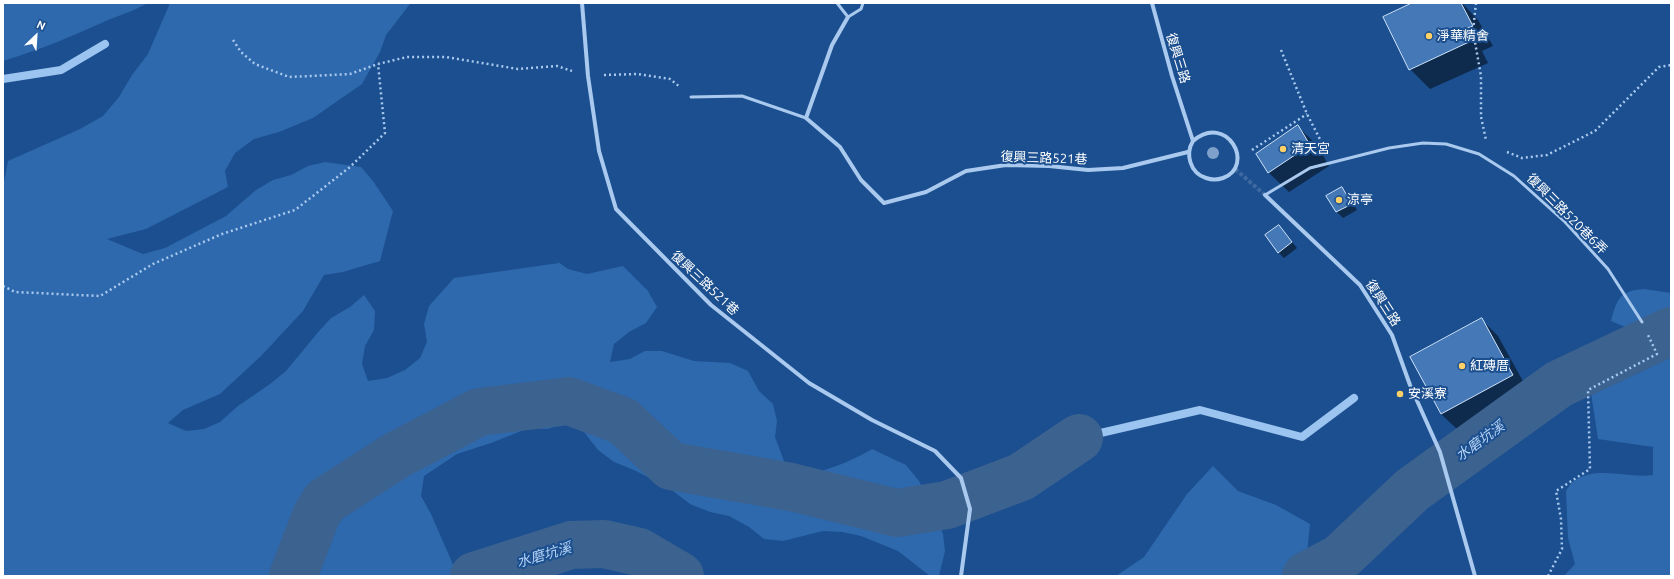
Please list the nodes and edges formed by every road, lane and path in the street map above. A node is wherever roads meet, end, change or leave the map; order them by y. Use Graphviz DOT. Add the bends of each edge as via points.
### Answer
graph roads {
  1 [pos="582,3"];
  2 [pos="837,3"];
  3 [pos="863,3"];
  4 [pos="1152,3"];
  5 [pos="1476,3"];
  6 [pos="848,17"];
  7 [pos="233,40"];
  8 [pos="1281,50"];
  9 [pos="378,64"];
  10 [pos="1671,65"];
  11 [pos="588,76"];
  12 [pos="691,96"];
  13 [pos="1307,114"];
  14 [pos="806,118"];
  15 [pos="1193,141"];
  16 [pos="1500,149"];
  17 [pos="1188,152"];
  18 [pos="1479,154"];
  19 [pos="1238,160"];
  20 [pos="1331,162"];
  21 [pos="1265,195"];
  22 [pos="3,286"];
  23 [pos="1642,322"];
  24 [pos="961,576"];
  25 [pos="1475,576"];
  26 [pos="1548,576"];
  1 -- 11 [label="street, 復興三路521巷"];
  2 -- 6 [label="lane"];
  3 -- 6 [label="lane" via="861,9"];
  4 -- 15 [label="street, 復興三路"];
  5 -- 18 [label="path" via="1473,31 1481,76 1481,117 1486,143 1486,150"];
  6 -- 14 [label="street" via="832,45"];
  7 -- 9 [label="path" via="241,52 256,64 289,77 350,74"];
  8 -- 13 [label="path"];
  9 -- 11 [label="path" via="407,57 446,57 518,69 557,66"];
  9 -- 22 [label="path" via="385,133 350,167 295,210 222,234 153,264 100,296 15,292"];
  10 -- 16 [label="path" via="1660,67 1595,132 1547,155 1522,158"];
  11 -- 12 [label="path" via="637,74 670,79"];
  11 -- 24 [label="street, 復興三路521巷" via="599,151 616,209 711,305 809,383 872,420 935,451 961,478 970,509"];
  12 -- 14 [label="lane" via="742,96"];
  13 -- 19 [label="path"];
  13 -- 20 [label="path"];
  14 -- 17 [label="street, 復興三路521巷" via="840,147 861,180 884,203 926,192 966,171 1006,165 1088,170 1123,168"];
  15 -- 17 [label="street"];
  15 -- 19 [label="street" via="1200,135 1218,132 1233,142"];
  17 -- 19 [label="street" via="1189,160 1197,173 1211,180 1226,177 1235,169"];
  18 -- 20 [label="lane, 復興三路520巷6弄" via="1446,144 1423,143 1388,148"];
  18 -- 23 [label="lane, 復興三路520巷6弄" via="1514,176 1565,222 1608,269"];
  20 -- 21 [label="lane, 復興三路520巷6弄" via="1310,168"];
  21 -- 25 [label="street, 復興三路" via="1360,285 1392,335 1410,386 1440,452"];
  23 -- 26 [label="path" via="1657,354 1588,390 1590,469 1556,491 1561,519 1562,549"];
}
